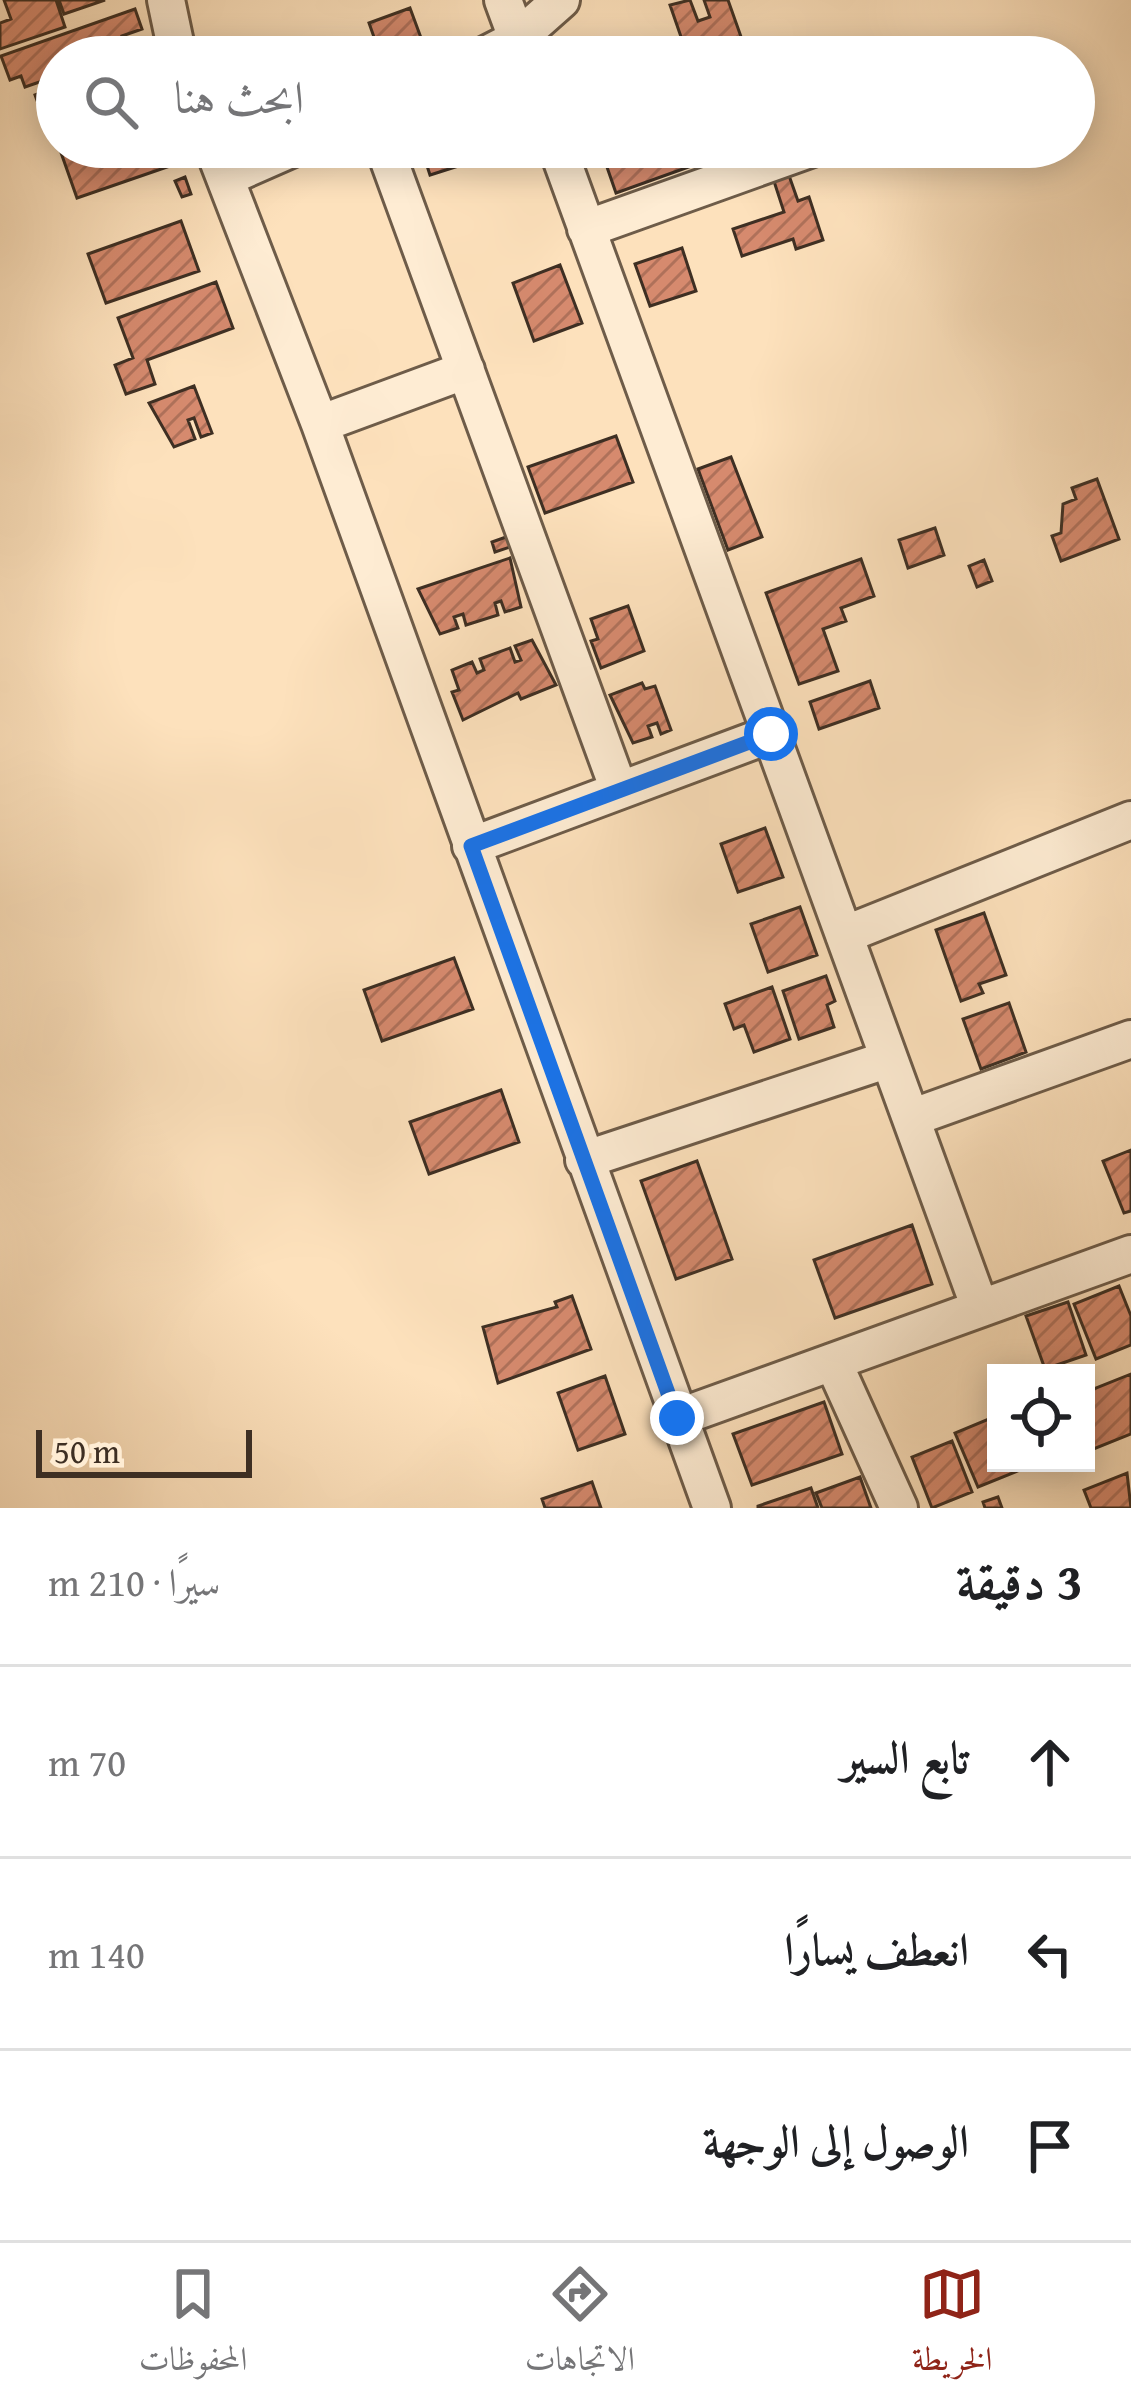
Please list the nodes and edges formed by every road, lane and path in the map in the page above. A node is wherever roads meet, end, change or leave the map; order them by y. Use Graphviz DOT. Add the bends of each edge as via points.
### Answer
graph roads {
  1 [pos="166,0"];
  2 [pos="503,0"];
  3 [pos="561,0"];
  4 [pos="174,36"];
  5 [pos="516,36"];
  6 [pos="531,36"];
  7 [pos="221,168"];
  8 [pos="392,168"];
  9 [pos="564,168"];
  10 [pos="756,168"];
  11 [pos="586,229"];
  12 [pos="466,370"];
  13 [pos="320,424"];
  14 [pos="771,734"];
  15 [pos="619,790"];
  16 [pos="1131,820"];
  17 [pos="471,846"];
  18 [pos="844,935"];
  19 [pos="1131,1039"];
  20 [pos="889,1059"];
  21 [pos="911,1118"];
  22 [pos="584,1160"];
  23 [pos="1131,1254"];
  24 [pos="980,1308"];
  25 [pos="833,1362"];
  26 [pos="677,1418"];
  27 [pos="712,1508"];
  28 [pos="898,1508"];
  1 -- 4 [label="street"];
  2 -- 5 [label="street"];
  3 -- 6 [label="street"];
  7 -- 13 [label="street"];
  8 -- 12 [label="street"];
  9 -- 11 [label="street"];
  10 -- 11 [label="street"];
  11 -- 14 [label="street"];
  12 -- 13 [label="street"];
  12 -- 15 [label="street"];
  13 -- 17 [label="street"];
  14 -- 15 [label="street"];
  14 -- 18 [label="street"];
  15 -- 17 [label="street"];
  16 -- 18 [label="street"];
  17 -- 22 [label="street"];
  18 -- 20 [label="street"];
  19 -- 21 [label="street"];
  20 -- 21 [label="street"];
  20 -- 22 [label="street"];
  21 -- 24 [label="street"];
  22 -- 26 [label="street"];
  23 -- 24 [label="street"];
  24 -- 25 [label="street"];
  25 -- 26 [label="street"];
  25 -- 28 [label="street"];
  26 -- 27 [label="street"];
}
